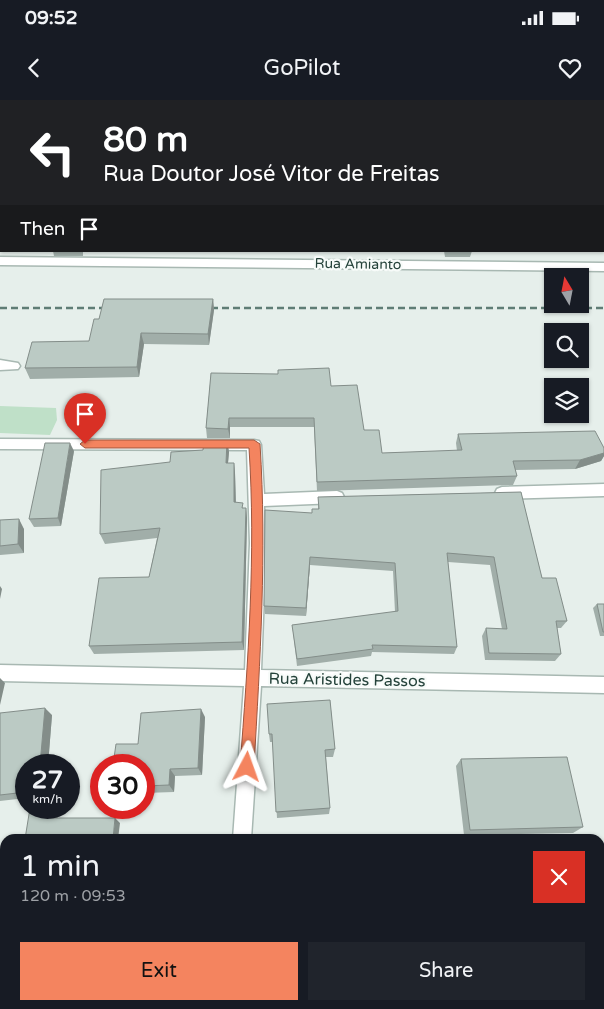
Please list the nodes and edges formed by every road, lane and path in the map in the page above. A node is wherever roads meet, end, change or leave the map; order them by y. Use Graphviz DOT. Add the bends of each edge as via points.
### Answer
graph roads {
  1 [pos="0,260"];
  2 [pos="604,267"];
  3 [pos="0,365"];
  4 [pos="14,366"];
  5 [pos="0,444"];
  6 [pos="604,490"];
  7 [pos="485,493"];
  8 [pos="347,497"];
  9 [pos="258,500"];
  10 [pos="0,673"];
  11 [pos="253,678"];
  12 [pos="604,685"];
  13 [pos="242,834"];
  1 -- 2 [label="street, Rua Amianto"];
  3 -- 4 [label="street"];
  5 -- 9 [label="street" via="254,444"];
  6 -- 7 [label="street"];
  8 -- 9 [label="street"];
  9 -- 11 [label="street"];
  10 -- 11 [label="street, Rua Aristides Passos"];
  11 -- 12 [label="street, Rua Aristides Passos"];
  11 -- 13 [label="street"];
}
